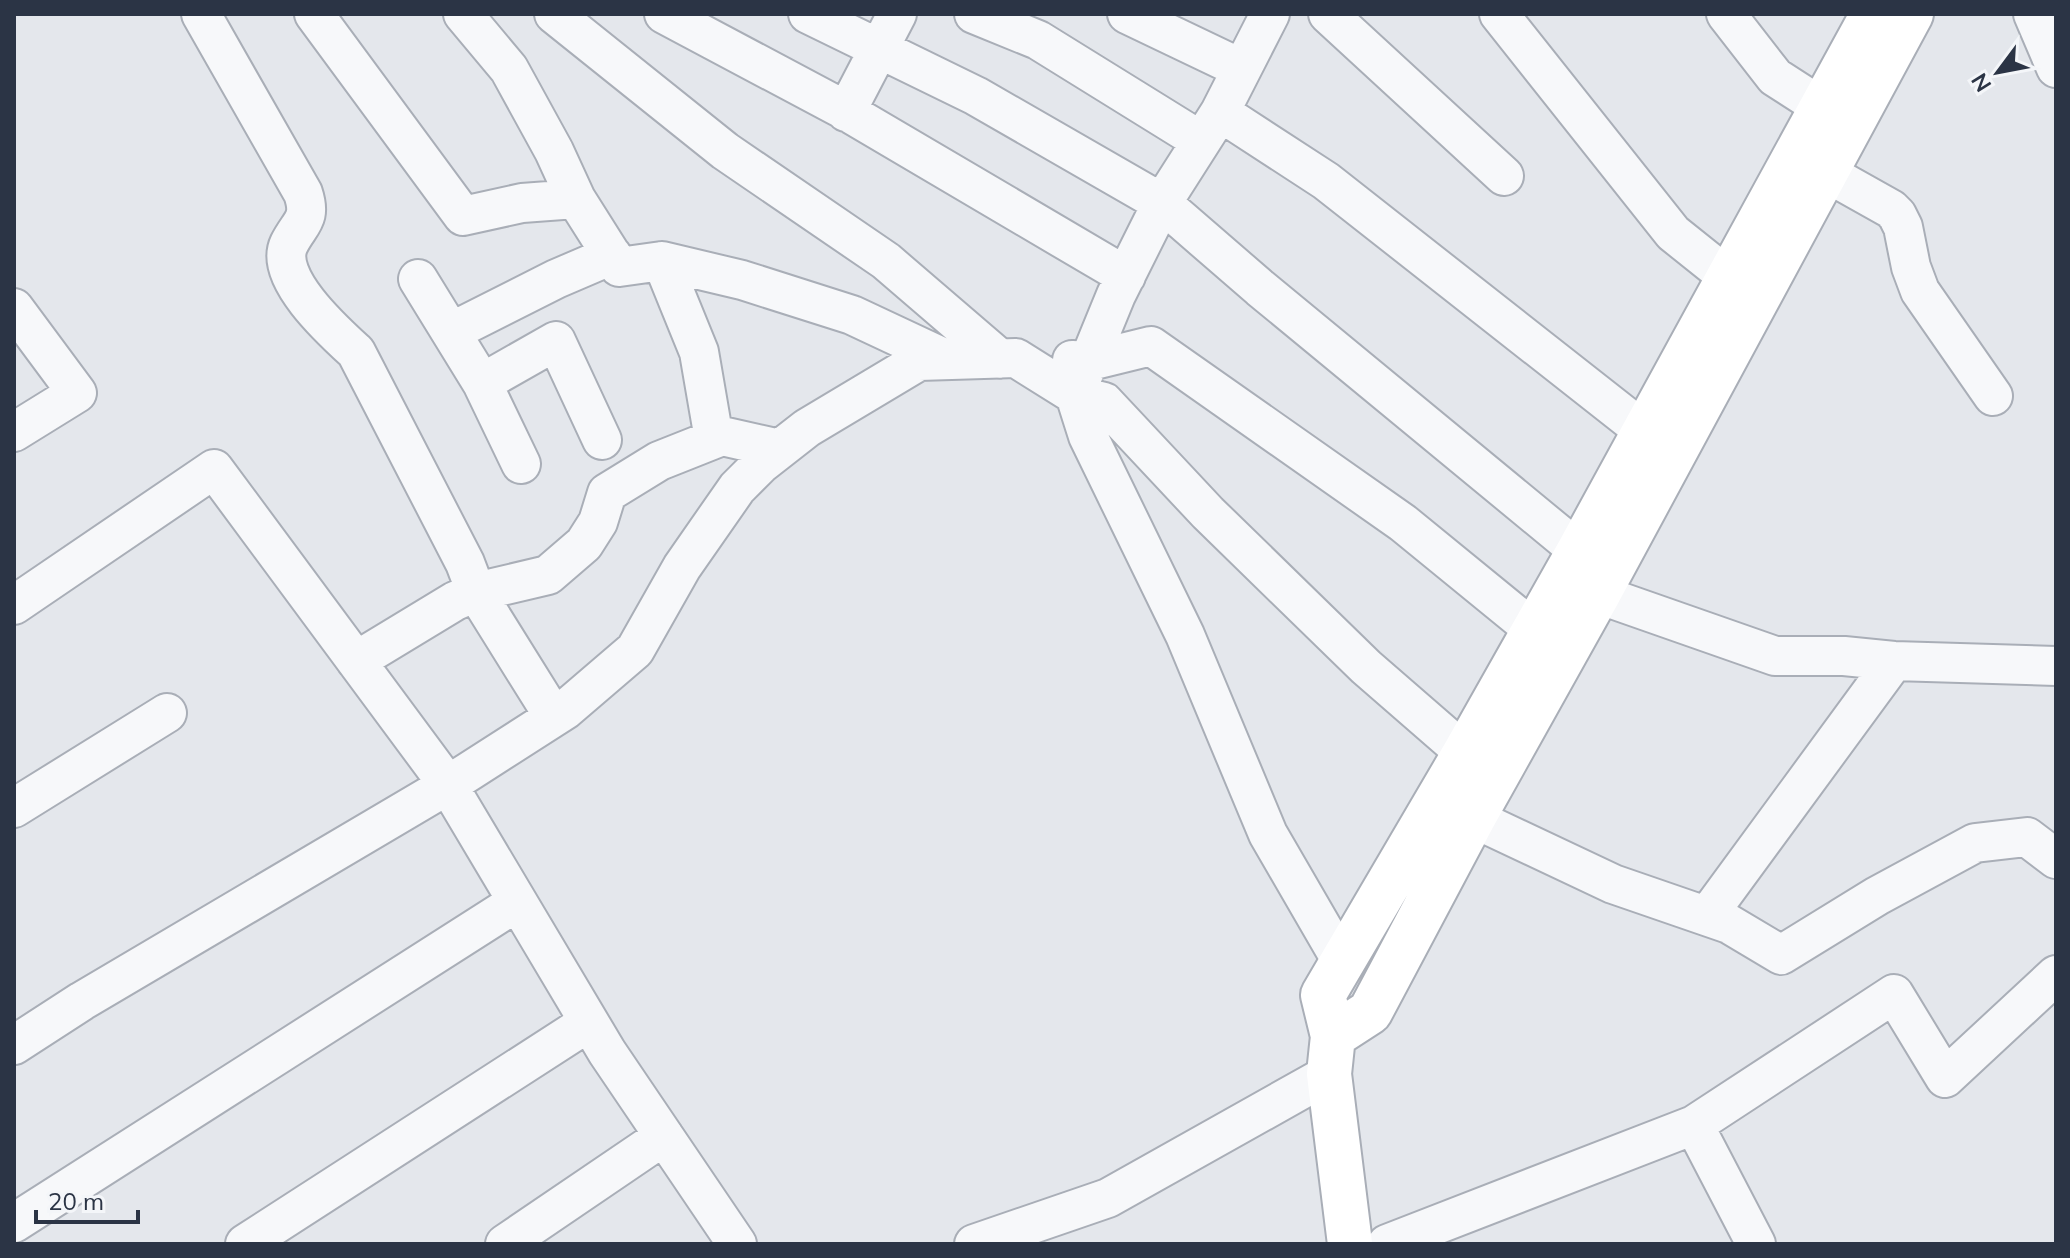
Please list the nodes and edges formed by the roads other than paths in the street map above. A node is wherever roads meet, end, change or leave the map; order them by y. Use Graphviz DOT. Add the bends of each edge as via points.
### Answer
graph roads {
  1 [pos="201,14"];
  2 [pos="314,14"];
  3 [pos="463,14"];
  4 [pos="554,14"];
  5 [pos="664,14"];
  6 [pos="808,14"];
  7 [pos="897,14"];
  8 [pos="974,14"];
  9 [pos="1127,14"];
  10 [pos="1328,14"];
  11 [pos="1499,14"];
  12 [pos="1726,14"];
  13 [pos="1873,14"];
  14 [pos="1911,14"];
  15 [pos="2033,14"];
  16 [pos="1266,16"];
  17 [pos="879,49"];
  18 [pos="2056,68"];
  19 [pos="1242,69"];
  20 [pos="846,112"];
  21 [pos="1836,116"];
  22 [pos="1211,126"];
  23 [pos="1825,172"];
  24 [pos="1504,176"];
  25 [pos="576,199"];
  26 [pos="1162,203"];
  27 [pos="612,255"];
  28 [pos="662,261"];
  29 [pos="1126,276"];
  30 [pos="1728,277"];
  31 [pos="418,279"];
  32 [pos="15,310"];
  33 [pos="451,332"];
  34 [pos="1008,358"];
  35 [pos="948,360"];
  36 [pos="1082,378"];
  37 [pos="482,383"];
  38 [pos="1993,396"];
  39 [pos="1644,431"];
  40 [pos="14,432"];
  41 [pos="714,439"];
  42 [pos="602,440"];
  43 [pos="780,449"];
  44 [pos="521,464"];
  45 [pos="1580,574"];
  46 [pos="476,592"];
  47 [pos="14,605"];
  48 [pos="1534,630"];
  49 [pos="356,661"];
  50 [pos="1894,661"];
  51 [pos="2056,666"];
  52 [pos="167,713"];
  53 [pos="554,717"];
  54 [pos="1465,753"];
  55 [pos="448,785"];
  56 [pos="14,808"];
  57 [pos="1473,818"];
  58 [pos="2041,848"];
  59 [pos="517,902"];
  60 [pos="1707,916"];
  61 [pos="1341,960"];
  62 [pos="2056,975"];
  63 [pos="589,1022"];
  64 [pos="14,1045"];
  65 [pos="1331,1055"];
  66 [pos="1694,1125"];
  67 [pos="664,1136"];
  68 [pos="14,1223"];
  69 [pos="545,1233"];
  70 [pos="247,1243"];
  71 [pos="505,1244"];
  72 [pos="737,1244"];
  73 [pos="974,1244"];
  74 [pos="1350,1244"];
  75 [pos="1387,1244"];
  76 [pos="1756,1244"];
  1 -- 46 [label="street" via="303,193 308,208 287,247 285,265 294,284 356,352"];
  2 -- 25 [label="street" via="463,216 522,203"];
  3 -- 25 [label="street" via="509,69"];
  4 -- 34 [label="street" via="725,151 886,261"];
  5 -- 20 [label="street"];
  6 -- 17 [label="street"];
  7 -- 17 [label="street"];
  8 -- 22 [label="street"];
  9 -- 19 [label="street"];
  10 -- 24 [label="street"];
  11 -- 30 [label="street" via="1673,233"];
  12 -- 21 [label="street" via="1775,77"];
  13 -- 21 [label="main road"];
  14 -- 21 [label="main road"];
  15 -- 18 [label="street"];
  16 -- 19 [label="street"];
  17 -- 20 [label="street"];
  17 -- 26 [label="street" via="976,96"];
  19 -- 22 [label="street"];
  20 -- 29 [label="street"];
  21 -- 23 [label="main road"];
  21 -- 30 [label="main road"];
  22 -- 26 [label="street"];
  22 -- 39 [label="street" via="1326,181"];
  23 -- 38 [label="street" via="1897,215 1920,291"];
  23 -- 45 [label="main road"];
  25 -- 27 [label="street"];
  26 -- 29 [label="street"];
  26 -- 45 [label="street"];
  27 -- 28 [label="street" via="619,267"];
  27 -- 33 [label="street"];
  28 -- 35 [label="street" via="852,315"];
  28 -- 41 [label="street" via="699,352"];
  29 -- 36 [label="street"];
  30 -- 39 [label="main road"];
  31 -- 33 [label="street"];
  32 -- 40 [label="street" via="77,393"];
  33 -- 37 [label="street"];
  34 -- 35 [label="street"];
  34 -- 36 [label="street"];
  35 -- 43 [label="street" via="919,361"];
  36 -- 48 [label="street" via="1151,346 1403,523"];
  36 -- 54 [label="street" via="1208,513 1354,656"];
  36 -- 61 [label="street" via="1088,436 1185,635 1268,834"];
  37 -- 42 [label="street" via="556,341"];
  37 -- 44 [label="street"];
  39 -- 45 [label="main road"];
  41 -- 43 [label="street" via="722,436"];
  41 -- 46 [label="street" via="659,461 607,493 584,544 548,575"];
  43 -- 53 [label="street" via="737,488 682,567 635,650"];
  45 -- 48 [label="main road"];
  45 -- 50 [label="street" via="1775,656"];
  45 -- 57 [label="main road"];
  46 -- 49 [label="street"];
  46 -- 53 [label="street"];
  47 -- 49 [label="street" via="214,469"];
  48 -- 54 [label="main road"];
  49 -- 55 [label="street"];
  50 -- 51 [label="street"];
  50 -- 60 [label="street"];
  52 -- 56 [label="street"];
  53 -- 55 [label="street"];
  54 -- 61 [label="main road"];
  55 -- 59 [label="street"];
  55 -- 64 [label="street"];
  57 -- 60 [label="street" via="1613,884"];
  57 -- 65 [label="main road" via="1370,1012"];
  58 -- 60 [label="street" via="1975,843 1781,955"];
  59 -- 63 [label="street"];
  59 -- 68 [label="street"];
  61 -- 65 [label="main road" via="1323,995"];
  62 -- 66 [label="street" via="1945,1078 1894,994"];
  63 -- 67 [label="street"];
  63 -- 70 [label="street"];
  65 -- 73 [label="street" via="1108,1198"];
  65 -- 74 [label="main road"];
  66 -- 75 [label="street"];
  66 -- 76 [label="street"];
  67 -- 69 [label="street"];
  67 -- 72 [label="street"];
  69 -- 71 [label="street"];
}
